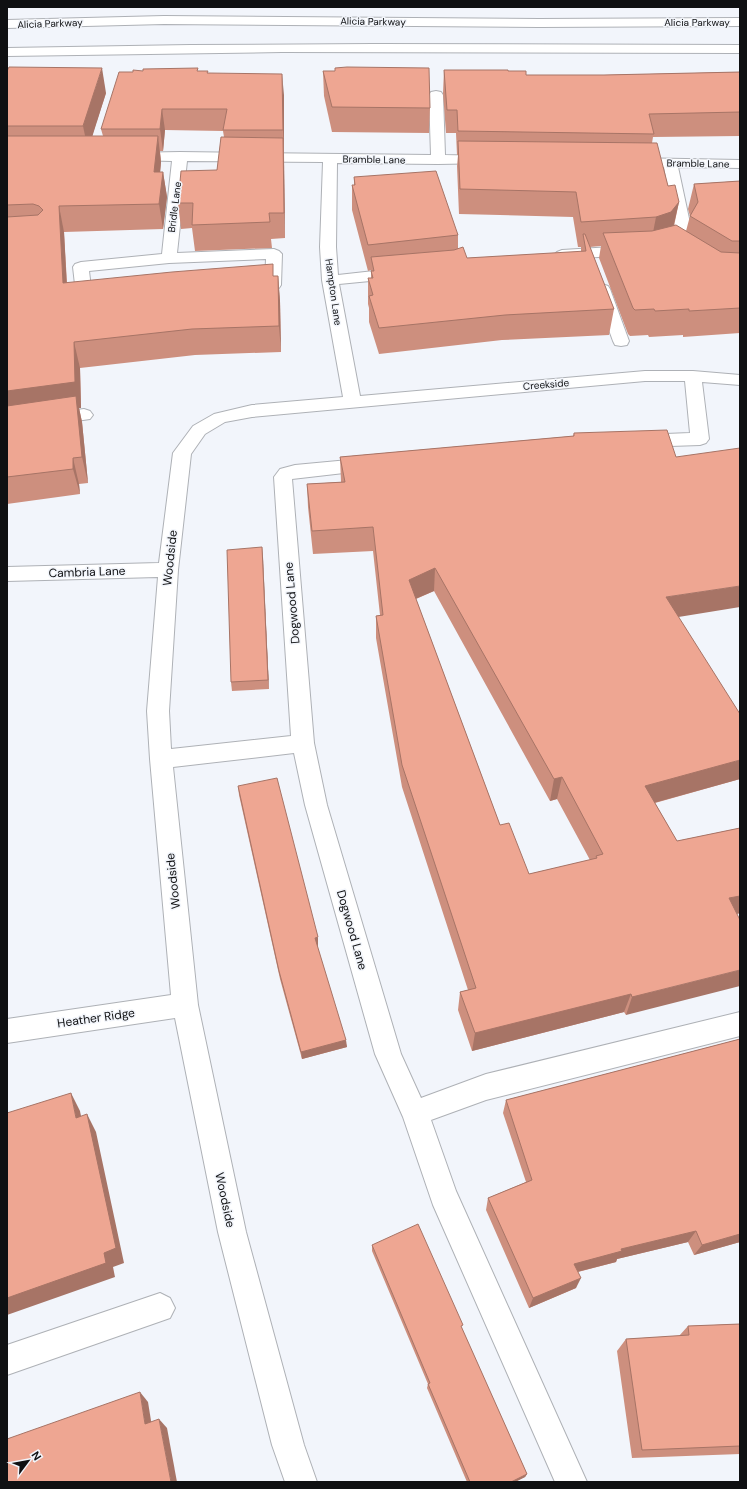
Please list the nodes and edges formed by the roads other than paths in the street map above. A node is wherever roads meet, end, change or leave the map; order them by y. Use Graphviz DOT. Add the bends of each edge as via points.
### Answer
graph roads {
  1 [pos="740,22"];
  2 [pos="7,24"];
  3 [pos="740,49"];
  4 [pos="7,52"];
  5 [pos="436,95"];
  6 [pos="118,156"];
  7 [pos="180,156"];
  8 [pos="330,159"];
  9 [pos="438,160"];
  10 [pos="502,160"];
  11 [pos="614,162"];
  12 [pos="670,162"];
  13 [pos="740,164"];
  14 [pos="549,256"];
  15 [pos="169,258"];
  16 [pos="593,266"];
  17 [pos="414,272"];
  18 [pos="330,280"];
  19 [pos="620,341"];
  20 [pos="692,376"];
  21 [pos="740,380"];
  22 [pos="352,401"];
  23 [pos="84,415"];
  24 [pos="7,425"];
  25 [pos="628,442"];
  26 [pos="390,462"];
  27 [pos="168,570"];
  28 [pos="7,574"];
  29 [pos="303,743"];
  30 [pos="161,759"];
  31 [pos="185,1005"];
  32 [pos="740,1024"];
  33 [pos="7,1031"];
  34 [pos="415,1112"];
  35 [pos="160,1308"];
  36 [pos="7,1360"];
  37 [pos="301,1482"];
  38 [pos="571,1482"];
  1 -- 2 [label="street, Alicia Parkway" via="164,20"];
  3 -- 4 [label="street" via="282,48"];
  5 -- 9 [label="street"];
  6 -- 7 [label="street, Bramble Lane"];
  7 -- 8 [label="street, Bramble Lane"];
  7 -- 15 [label="street, Bridle Lane"];
  8 -- 9 [label="street, Bramble Lane"];
  8 -- 18 [label="street, Hampton Lane"];
  9 -- 10 [label="street, Bramble Lane"];
  11 -- 12 [label="street, Bramble Lane"];
  12 -- 13 [label="street, Bramble Lane"];
  12 -- 16 [label="street" via="683,228 678,247 644,250"];
  14 -- 16 [label="street"];
  15 -- 15 [label="street" via="274,254 273,285 176,291 85,302 81,268"];
  16 -- 19 [label="street"];
  17 -- 18 [label="street"];
  18 -- 22 [label="street, Hampton Lane"];
  20 -- 21 [label="street, Creekside"];
  20 -- 22 [label="street, Creekside" via="645,376"];
  20 -- 25 [label="street" via="700,439"];
  22 -- 27 [label="street, Woodside" via="252,411 220,418 199,430 182,453"];
  23 -- 24 [label="street"];
  26 -- 29 [label="street, Dogwood Lane" via="295,471 286,473 283,477"];
  27 -- 28 [label="street, Cambria Lane"];
  27 -- 30 [label="street, Woodside" via="158,711"];
  29 -- 30 [label="street"];
  29 -- 34 [label="street, Dogwood Lane" via="316,806 388,1054"];
  30 -- 31 [label="street, Woodside"];
  31 -- 33 [label="street, Heather Ridge"];
  31 -- 37 [label="street, Woodside" via="232,1232 288,1445"];
  32 -- 34 [label="street" via="486,1087"];
  34 -- 38 [label="street, Dogwood Lane" via="443,1195"];
  35 -- 36 [label="street"];
}
